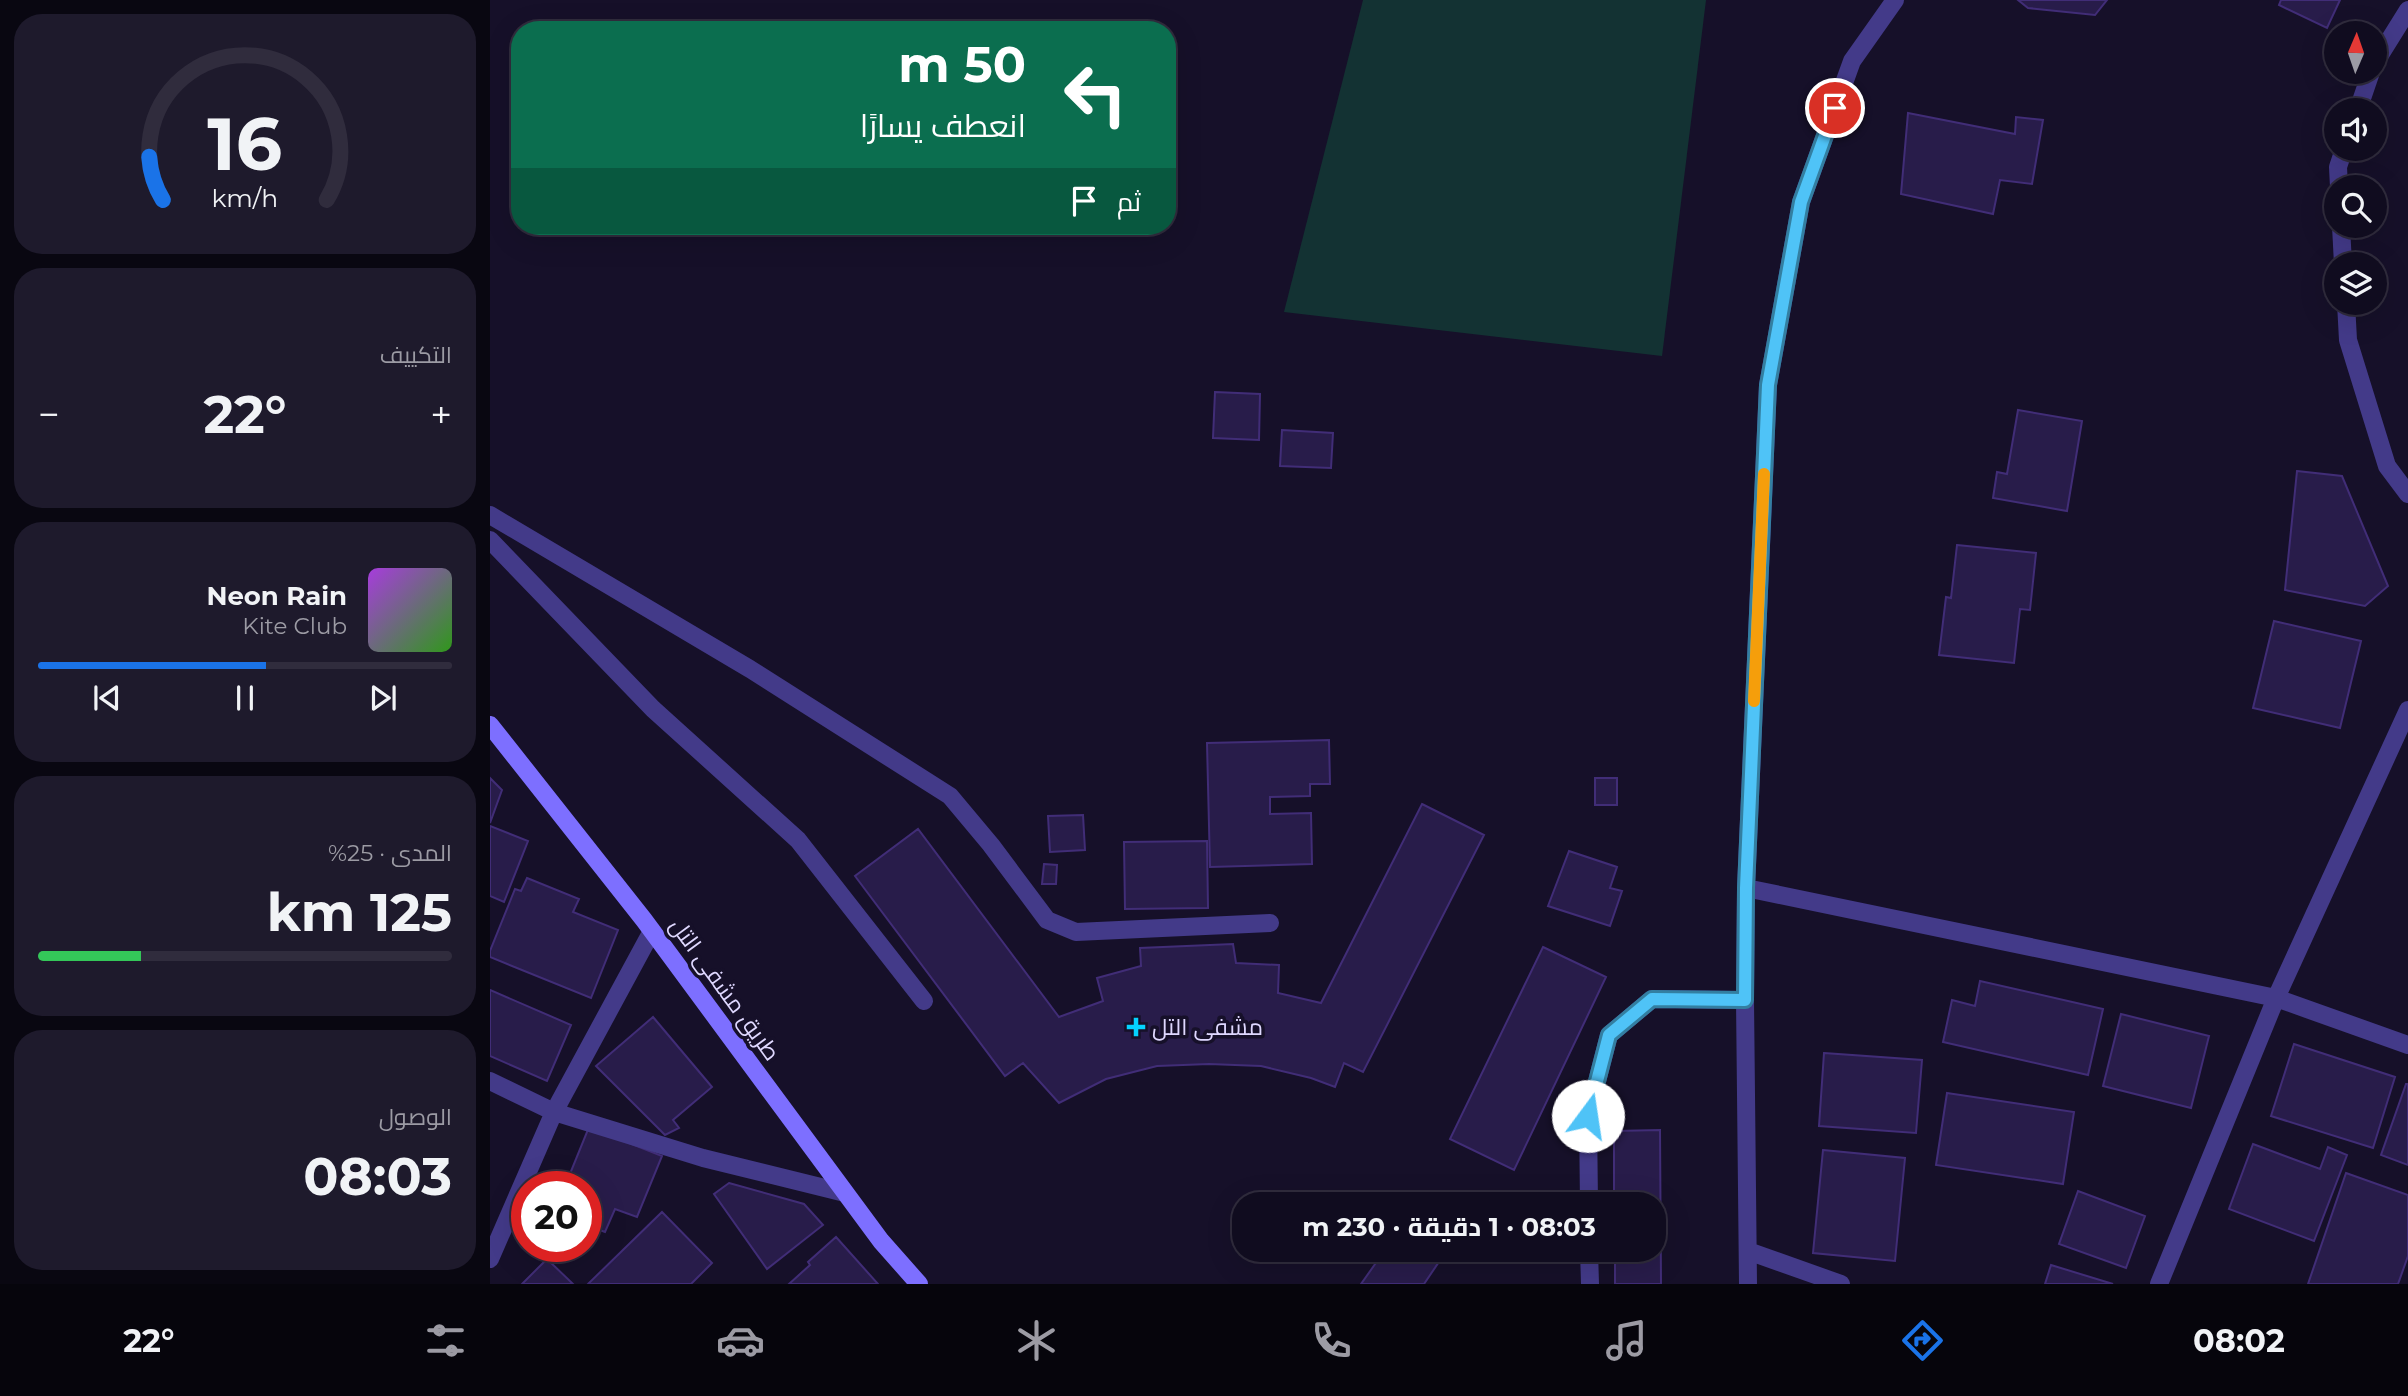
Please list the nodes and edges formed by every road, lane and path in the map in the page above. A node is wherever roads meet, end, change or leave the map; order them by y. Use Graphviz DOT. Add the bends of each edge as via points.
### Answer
graph roads {
  1 [pos="1895,0"];
  2 [pos="2408,10"];
  3 [pos="2387,44"];
  4 [pos="2347,315"];
  5 [pos="2408,494"];
  6 [pos="490,515"];
  7 [pos="490,540"];
  8 [pos="2408,710"];
  9 [pos="490,724"];
  10 [pos="1746,888"];
  11 [pos="1270,923"];
  12 [pos="652,931"];
  13 [pos="2276,998"];
  14 [pos="1745,1000"];
  15 [pos="924,1001"];
  16 [pos="2408,1045"];
  17 [pos="490,1080"];
  18 [pos="554,1112"];
  19 [pos="1589,1192"];
  20 [pos="845,1193"];
  21 [pos="1748,1251"];
  22 [pos="490,1259"];
  23 [pos="1589,1262"];
  24 [pos="919,1284"];
  25 [pos="1590,1284"];
  26 [pos="1748,1284"];
  27 [pos="1842,1284"];
  28 [pos="2159,1284"];
  1 -- 10 [label="street" via="1852,61 1801,202 1768,385"];
  2 -- 3 [label="street"];
  4 -- 5 [label="street" via="2348,340 2387,466"];
  6 -- 11 [label="street" via="750,669 950,796 1047,920 1076,932"];
  7 -- 15 [label="street" via="653,709 797,840"];
  8 -- 13 [label="street"];
  9 -- 12 [label="street, طريق مشفى التل"];
  10 -- 13 [label="street"];
  10 -- 14 [label="street"];
  12 -- 18 [label="street"];
  12 -- 20 [label="street, طريق مشفى التل"];
  13 -- 16 [label="street"];
  13 -- 28 [label="street"];
  14 -- 19 [label="street" via="1652,999 1609,1035 1588,1116"];
  14 -- 21 [label="street"];
  17 -- 18 [label="street"];
  18 -- 20 [label="street" via="703,1158"];
  18 -- 22 [label="street"];
  20 -- 24 [label="street, طريق مشفى التل"];
  21 -- 26 [label="street"];
  21 -- 27 [label="street"];
  23 -- 25 [label="street"];
}
